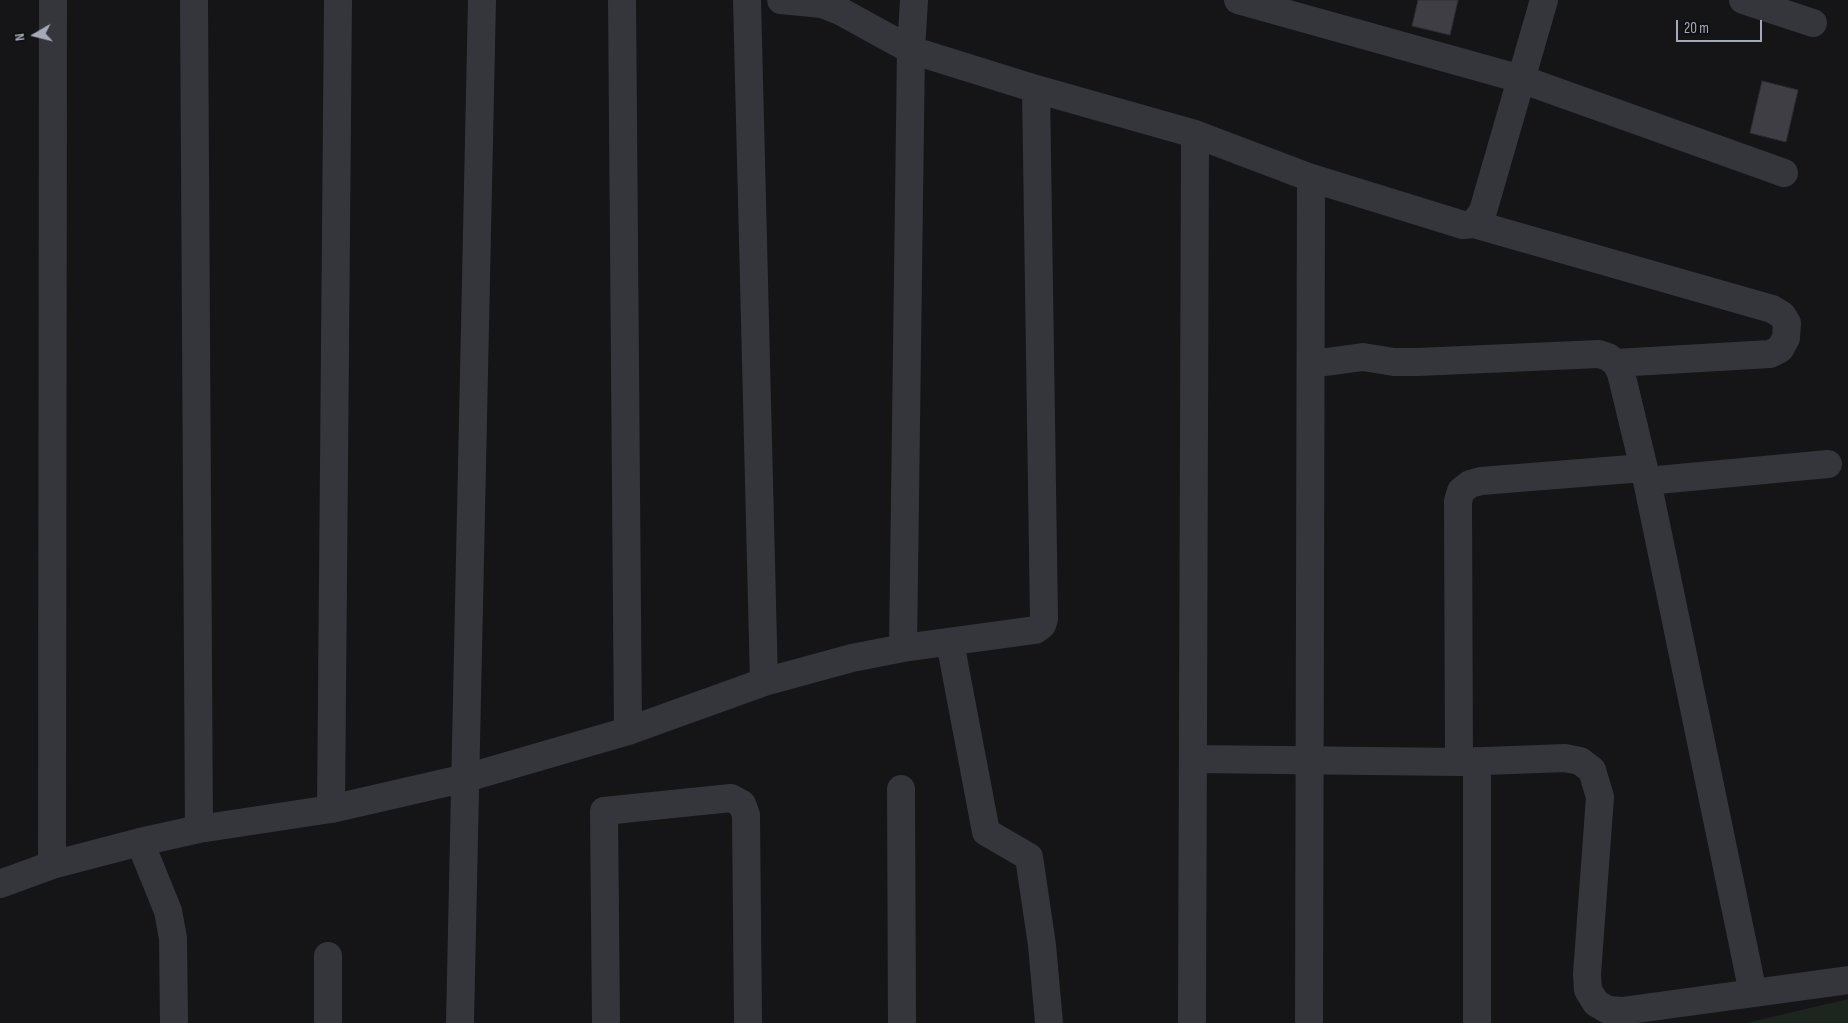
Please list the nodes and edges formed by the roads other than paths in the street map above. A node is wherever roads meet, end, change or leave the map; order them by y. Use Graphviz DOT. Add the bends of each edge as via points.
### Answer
graph roads {
  1 [pos="53,0"];
  2 [pos="194,0"];
  3 [pos="338,0"];
  4 [pos="482,0"];
  5 [pos="622,0"];
  6 [pos="747,0"];
  7 [pos="781,0"];
  8 [pos="914,0"];
  9 [pos="1238,0"];
  10 [pos="1544,0"];
  11 [pos="1743,0"];
  12 [pos="824,2"];
  13 [pos="1813,23"];
  14 [pos="911,50"];
  15 [pos="1521,80"];
  16 [pos="1036,89"];
  17 [pos="1194,134"];
  18 [pos="1784,173"];
  19 [pos="1311,178"];
  20 [pos="1474,224"];
  21 [pos="1616,363"];
  22 [pos="1312,364"];
  23 [pos="1828,464"];
  24 [pos="1645,475"];
  25 [pos="950,642"];
  26 [pos="903,648"];
  27 [pos="764,682"];
  28 [pos="628,731"];
  29 [pos="1193,759"];
  30 [pos="1309,760"];
  31 [pos="1468,762"];
  32 [pos="466,778"];
  33 [pos="902,789"];
  34 [pos="331,809"];
  35 [pos="199,829"];
  36 [pos="140,842"];
  37 [pos="52,865"];
  38 [pos="0,884"];
  39 [pos="328,956"];
  40 [pos="1848,980"];
  41 [pos="1753,993"];
  42 [pos="1608,1016"];
  43 [pos="174,1023"];
  44 [pos="328,1023"];
  45 [pos="460,1023"];
  46 [pos="606,1023"];
  47 [pos="748,1023"];
  48 [pos="902,1023"];
  49 [pos="1049,1023"];
  50 [pos="1192,1023"];
  51 [pos="1309,1023"];
  52 [pos="1477,1023"];
  1 -- 37 [label="street"];
  2 -- 35 [label="street"];
  3 -- 34 [label="street"];
  4 -- 32 [label="street"];
  5 -- 28 [label="street"];
  6 -- 27 [label="street"];
  7 -- 12 [label="street"];
  8 -- 14 [label="street"];
  9 -- 15 [label="street"];
  10 -- 15 [label="street"];
  11 -- 13 [label="street"];
  12 -- 14 [label="street"];
  14 -- 16 [label="street"];
  14 -- 26 [label="street"];
  15 -- 18 [label="street"];
  15 -- 20 [label="street" via="1483,212"];
  16 -- 17 [label="street"];
  16 -- 25 [label="street" via="1044,619 1035,630"];
  17 -- 19 [label="street"];
  17 -- 29 [label="street"];
  19 -- 20 [label="street" via="1464,225"];
  19 -- 22 [label="street"];
  20 -- 21 [label="street" via="1772,309 1786,323 1786,338 1780,349 1770,354"];
  21 -- 22 [label="street" via="1598,354 1418,362 1363,357"];
  21 -- 24 [label="street"];
  22 -- 30 [label="street"];
  23 -- 24 [label="street"];
  24 -- 31 [label="street" via="1480,481 1461,491 1458,501"];
  24 -- 41 [label="street"];
  25 -- 26 [label="street"];
  25 -- 49 [label="street" via="986,832 1029,856"];
  26 -- 27 [label="street"];
  27 -- 28 [label="street"];
  28 -- 32 [label="street"];
  29 -- 30 [label="street"];
  29 -- 50 [label="street"];
  30 -- 31 [label="street"];
  30 -- 51 [label="street"];
  31 -- 42 [label="street" via="1565,758 1580,761 1592,770 1600,797 1586,974 1588,990"];
  31 -- 52 [label="street"];
  32 -- 34 [label="street"];
  32 -- 45 [label="street"];
  33 -- 48 [label="street"];
  34 -- 35 [label="street"];
  35 -- 36 [label="street"];
  36 -- 37 [label="street"];
  36 -- 43 [label="street" via="168,911 173,938"];
  37 -- 38 [label="street"];
  39 -- 44 [label="street"];
  40 -- 41 [label="street"];
  41 -- 42 [label="street" via="1622,1011"];
  46 -- 47 [label="street" via="604,810 731,798 742,804 746,815"];
}
